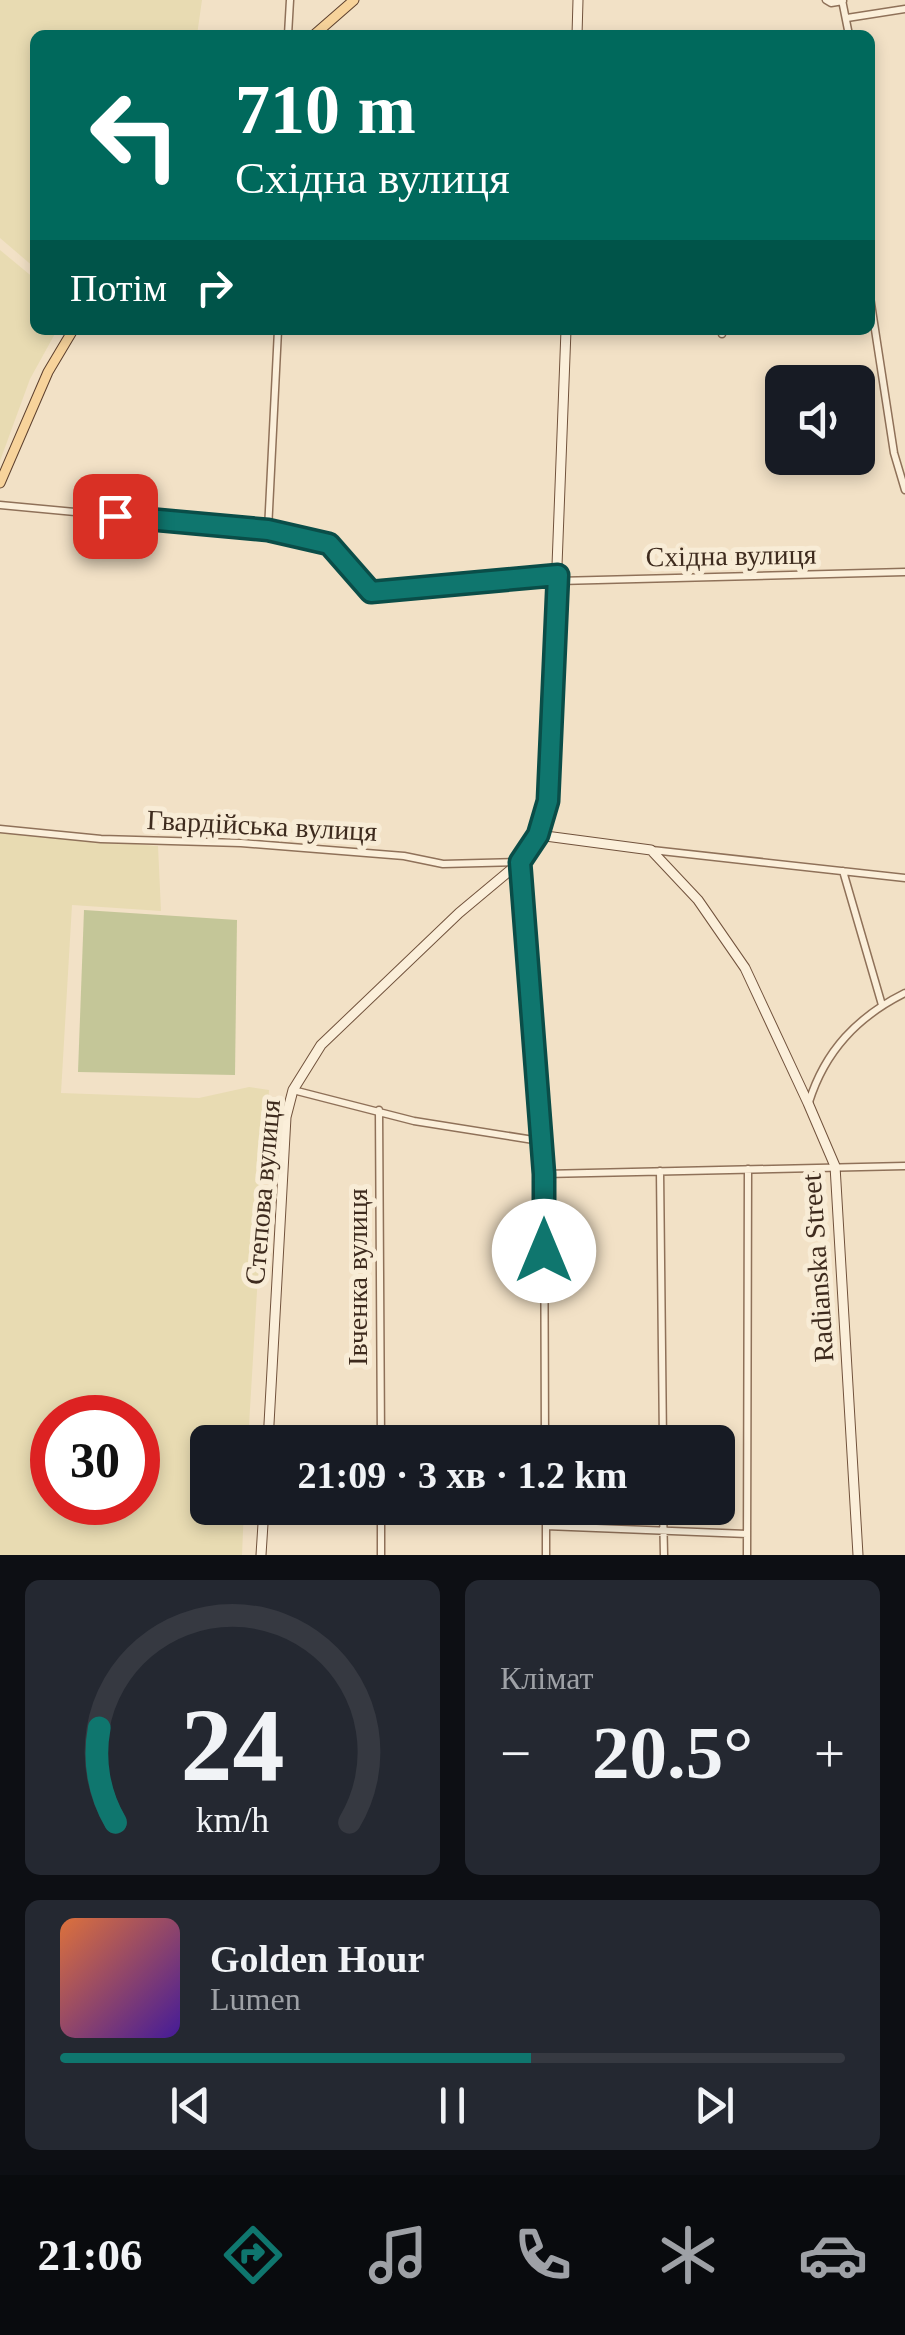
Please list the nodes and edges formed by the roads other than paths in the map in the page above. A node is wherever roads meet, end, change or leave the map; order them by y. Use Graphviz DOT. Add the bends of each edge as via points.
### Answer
graph roads {
  1 [pos="290,0"];
  2 [pos="354,0"];
  3 [pos="578,0"];
  4 [pos="826,0"];
  5 [pos="843,0"];
  6 [pos="905,9"];
  7 [pos="848,18"];
  8 [pos="288,30"];
  9 [pos="320,30"];
  10 [pos="576,30"];
  11 [pos="849,30"];
  12 [pos="875,328"];
  13 [pos="70,335"];
  14 [pos="278,335"];
  15 [pos="566,335"];
  16 [pos="0,483"];
  17 [pos="905,490"];
  18 [pos="0,505"];
  19 [pos="268,530"];
  20 [pos="905,572"];
  21 [pos="558,578"];
  22 [pos="0,829"];
  23 [pos="538,835"];
  24 [pos="651,850"];
  25 [pos="520,862"];
  26 [pos="843,870"];
  27 [pos="905,878"];
  28 [pos="905,993"];
  29 [pos="882,1004"];
  30 [pos="293,1090"];
  31 [pos="808,1103"];
  32 [pos="379,1110"];
  33 [pos="540,1141"];
  34 [pos="834,1166"];
  35 [pos="905,1166"];
  36 [pos="748,1169"];
  37 [pos="660,1171"];
  38 [pos="544,1174"];
  39 [pos="269,1425"];
  40 [pos="380,1425"];
  41 [pos="546,1425"];
  42 [pos="662,1425"];
  43 [pos="263,1525"];
  44 [pos="381,1525"];
  45 [pos="663,1525"];
  46 [pos="546,1526"];
  47 [pos="663,1530"];
  48 [pos="747,1534"];
  49 [pos="261,1555"];
  50 [pos="381,1555"];
  51 [pos="546,1555"];
  52 [pos="664,1555"];
  53 [pos="747,1555"];
  54 [pos="858,1555"];
  1 -- 8 [label="street"];
  2 -- 9 [label="main road"];
  3 -- 10 [label="street"];
  4 -- 5 [label="street"];
  5 -- 7 [label="street"];
  6 -- 7 [label="street"];
  7 -- 11 [label="street"];
  12 -- 17 [label="street"];
  13 -- 16 [label="main road"];
  14 -- 19 [label="street"];
  15 -- 21 [label="street"];
  18 -- 19 [label="street, Східна вулиця"];
  19 -- 21 [label="street, Східна вулиця" via="329,544 371,592"];
  20 -- 21 [label="street, Східна вулиця"];
  21 -- 23 [label="street" via="548,801"];
  22 -- 25 [label="street, Гвардійська вулиця" via="386,854 443,864"];
  23 -- 24 [label="street"];
  23 -- 25 [label="street, Степова вулиця"];
  24 -- 26 [label="street"];
  24 -- 31 [label="street, Radianska Street" via="698,900 746,968"];
  25 -- 30 [label="street, Степова вулиця" via="348,1018 310,1058"];
  25 -- 33 [label="street"];
  26 -- 27 [label="street"];
  26 -- 29 [label="street"];
  28 -- 29 [label="street"];
  29 -- 31 [label="street" via="838,1044 818,1072"];
  30 -- 32 [label="street"];
  30 -- 39 [label="street, Степова вулиця" via="286,1117"];
  31 -- 34 [label="street, Radianska Street"];
  32 -- 33 [label="street"];
  32 -- 40 [label="street, Івченка вулиця"];
  33 -- 38 [label="street"];
  34 -- 35 [label="street"];
  34 -- 36 [label="street"];
  34 -- 54 [label="street, Radianska Street"];
  36 -- 37 [label="street"];
  36 -- 48 [label="street"];
  37 -- 38 [label="street"];
  37 -- 42 [label="street"];
  38 -- 41 [label="street"];
  43 -- 49 [label="street"];
  44 -- 50 [label="street"];
  45 -- 47 [label="street"];
  46 -- 47 [label="street"];
  46 -- 51 [label="street"];
  47 -- 48 [label="street"];
  47 -- 52 [label="street"];
  48 -- 53 [label="street"];
}
